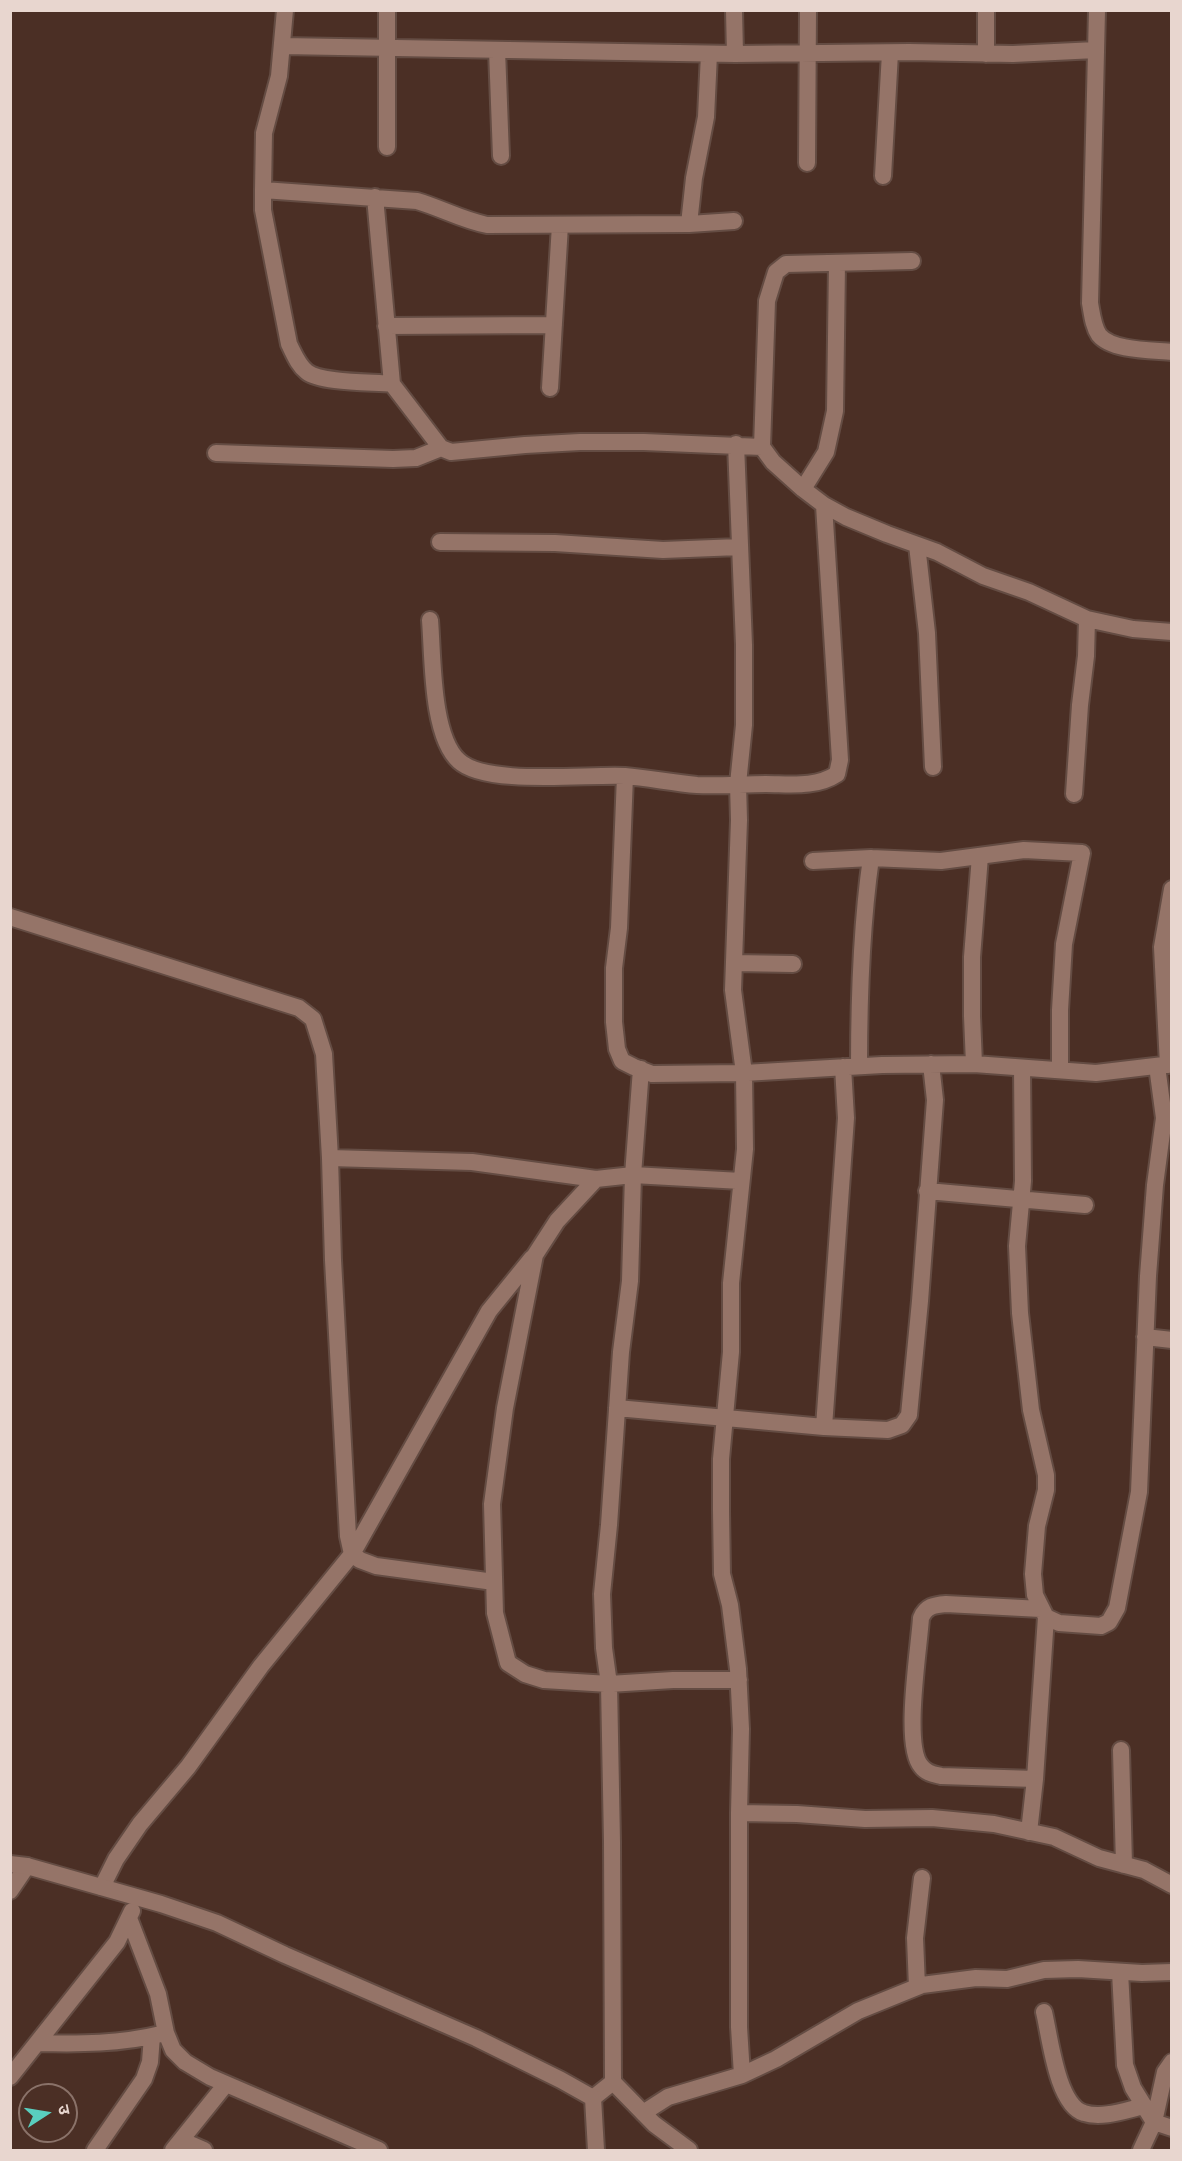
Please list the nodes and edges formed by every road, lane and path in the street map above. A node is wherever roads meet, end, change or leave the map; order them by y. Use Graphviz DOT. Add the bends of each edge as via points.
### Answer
graph roads {
  1 [pos="285,10"];
  2 [pos="387,10"];
  3 [pos="734,10"];
  4 [pos="808,10"];
  5 [pos="986,10"];
  6 [pos="1097,10"];
  7 [pos="283,46"];
  8 [pos="387,48"];
  9 [pos="497,50"];
  10 [pos="1096,50"];
  11 [pos="890,53"];
  12 [pos="709,54"];
  13 [pos="735,54"];
  14 [pos="808,54"];
  15 [pos="986,54"];
  16 [pos="387,147"];
  17 [pos="501,156"];
  18 [pos="807,163"];
  19 [pos="883,176"];
  20 [pos="263,190"];
  21 [pos="375,197"];
  22 [pos="734,221"];
  23 [pos="689,224"];
  24 [pos="560,225"];
  25 [pos="912,261"];
  26 [pos="837,263"];
  27 [pos="554,325"];
  28 [pos="386,326"];
  29 [pos="1172,352"];
  30 [pos="392,384"];
  31 [pos="550,388"];
  32 [pos="736,444"];
  33 [pos="762,447"];
  34 [pos="441,448"];
  35 [pos="216,453"];
  36 [pos="803,489"];
  37 [pos="824,505"];
  38 [pos="440,542"];
  39 [pos="918,545"];
  40 [pos="739,547"];
  41 [pos="1087,619"];
  42 [pos="430,620"];
  43 [pos="1172,632"];
  44 [pos="933,767"];
  45 [pos="625,776"];
  46 [pos="738,784"];
  47 [pos="1074,794"];
  48 [pos="980,856"];
  49 [pos="871,858"];
  50 [pos="813,861"];
  51 [pos="1172,889"];
  52 [pos="10,917"];
  53 [pos="1169,924"];
  54 [pos="734,963"];
  55 [pos="793,964"];
  56 [pos="931,1064"];
  57 [pos="974,1064"];
  58 [pos="1166,1065"];
  59 [pos="851,1067"];
  60 [pos="1022,1068"];
  61 [pos="641,1070"];
  62 [pos="1060,1070"];
  63 [pos="744,1073"];
  64 [pos="330,1158"];
  65 [pos="1165,1164"];
  66 [pos="633,1175"];
  67 [pos="596,1179"];
  68 [pos="741,1180"];
  69 [pos="927,1191"];
  70 [pos="1021,1200"];
  71 [pos="1085,1205"];
  72 [pos="535,1255"];
  73 [pos="1145,1337"];
  74 [pos="1172,1340"];
  75 [pos="617,1408"];
  76 [pos="724,1418"];
  77 [pos="824,1427"];
  78 [pos="352,1554"];
  79 [pos="494,1582"];
  80 [pos="1044,1613"];
  81 [pos="739,1680"];
  82 [pos="609,1684"];
  83 [pos="1121,1750"];
  84 [pos="1035,1779"];
  85 [pos="739,1813"];
  86 [pos="1029,1832"];
  87 [pos="19,1865"];
  88 [pos="1124,1865"];
  89 [pos="922,1878"];
  90 [pos="1172,1885"];
  91 [pos="102,1887"];
  92 [pos="10,1891"];
  93 [pos="140,1898"];
  94 [pos="129,1918"];
  95 [pos="1120,1972"];
  96 [pos="1172,1972"];
  97 [pos="917,1987"];
  98 [pos="1044,2012"];
  99 [pos="159,2034"];
  100 [pos="37,2043"];
  101 [pos="1172,2062"];
  102 [pos="742,2075"];
  103 [pos="10,2077"];
  104 [pos="613,2082"];
  105 [pos="226,2084"];
  106 [pos="593,2098"];
  107 [pos="1144,2106"];
  108 [pos="643,2113"];
  109 [pos="1154,2122"];
  110 [pos="1172,2128"];
  111 [pos="177,2145"];
  112 [pos="95,2151"];
  113 [pos="204,2151"];
  114 [pos="380,2151"];
  115 [pos="596,2151"];
  116 [pos="689,2151"];
  117 [pos="1140,2151"];
  1 -- 7 [label="street"];
  2 -- 8 [label="street"];
  3 -- 13 [label="street"];
  4 -- 14 [label="street"];
  5 -- 15 [label="street"];
  6 -- 10 [label="street"];
  7 -- 8 [label="street"];
  7 -- 20 [label="street" via="264,133"];
  8 -- 9 [label="street"];
  8 -- 16 [label="street"];
  9 -- 12 [label="street"];
  9 -- 17 [label="street"];
  10 -- 15 [label="street"];
  10 -- 29 [label="street" via="1090,303 1093,323 1109,344"];
  11 -- 14 [label="street"];
  11 -- 15 [label="street"];
  11 -- 19 [label="street"];
  12 -- 13 [label="street"];
  12 -- 23 [label="street" via="706,117"];
  13 -- 14 [label="street"];
  14 -- 18 [label="street"];
  20 -- 21 [label="street"];
  20 -- 30 [label="street" via="275,277 289,344 297,362 318,378"];
  21 -- 24 [label="street" via="437,206 465,220 487,225"];
  21 -- 28 [label="street"];
  22 -- 23 [label="street"];
  23 -- 24 [label="street"];
  24 -- 27 [label="street"];
  25 -- 26 [label="street"];
  26 -- 33 [label="street" via="786,264 776,272 767,301"];
  26 -- 36 [label="street" via="832,433 826,452"];
  27 -- 28 [label="street"];
  27 -- 31 [label="street"];
  28 -- 30 [label="street"];
  30 -- 34 [label="street"];
  32 -- 33 [label="street"];
  32 -- 34 [label="street" via="580,442 458,453"];
  32 -- 40 [label="street"];
  33 -- 36 [label="street"];
  34 -- 35 [label="street" via="416,458 393,459"];
  36 -- 37 [label="street"];
  37 -- 39 [label="street"];
  37 -- 46 [label="street" via="840,760 837,774 827,781 804,784"];
  38 -- 40 [label="street" via="555,543 663,550"];
  39 -- 41 [label="street"];
  39 -- 44 [label="street" via="927,633"];
  40 -- 46 [label="street" via="744,725"];
  41 -- 43 [label="street"];
  41 -- 47 [label="street"];
  42 -- 45 [label="street" via="437,710 446,742 458,760 476,771 512,776"];
  45 -- 46 [label="street" via="700,785"];
  45 -- 61 [label="street" via="614,1022 616,1049 622,1060"];
  46 -- 54 [label="street"];
  48 -- 49 [label="street" via="941,861"];
  48 -- 57 [label="street" via="972,957"];
  48 -- 62 [label="street" via="1024,850 1082,853 1064,944"];
  49 -- 50 [label="street"];
  49 -- 59 [label="street" via="864,906 859,1017"];
  51 -- 53 [label="street"];
  52 -- 64 [label="street" via="299,1008 313,1019 324,1054"];
  53 -- 58 [label="street" via="1162,947"];
  54 -- 55 [label="street"];
  54 -- 63 [label="street"];
  56 -- 57 [label="street"];
  56 -- 59 [label="street"];
  56 -- 69 [label="street" via="935,1100"];
  57 -- 60 [label="street"];
  58 -- 62 [label="street" via="1096,1073"];
  58 -- 65 [label="street"];
  59 -- 63 [label="street"];
  59 -- 77 [label="street"];
  60 -- 62 [label="street"];
  60 -- 70 [label="street"];
  61 -- 63 [label="street" via="652,1074"];
  61 -- 66 [label="street"];
  63 -- 68 [label="street" via="745,1149"];
  64 -- 67 [label="street" via="472,1162"];
  64 -- 78 [label="street" via="333,1272"];
  65 -- 73 [label="street" via="1148,1276"];
  66 -- 67 [label="street"];
  66 -- 68 [label="street"];
  66 -- 75 [label="street" via="630,1281"];
  67 -- 72 [label="street" via="557,1221"];
  68 -- 76 [label="street"];
  69 -- 70 [label="street"];
  69 -- 77 [label="street" via="909,1415 902,1425 888,1430"];
  70 -- 71 [label="street"];
  70 -- 80 [label="street" via="1017,1246 1020,1313 1031,1410 1046,1475 1033,1574 1035,1595"];
  72 -- 78 [label="street" via="489,1311"];
  72 -- 79 [label="street" via="505,1408 492,1504"];
  73 -- 74 [label="street"];
  73 -- 80 [label="street" via="1139,1491 1118,1608 1110,1622 1101,1626 1059,1623"];
  75 -- 76 [label="street"];
  75 -- 82 [label="street" via="602,1594"];
  76 -- 77 [label="street"];
  76 -- 81 [label="street" via="722,1574"];
  78 -- 79 [label="street" via="376,1566"];
  78 -- 91 [label="street" via="140,1824"];
  79 -- 82 [label="street" via="495,1613 508,1663 544,1680"];
  80 -- 84 [label="street"];
  80 -- 84 [label="street" via="946,1604 924,1610 912,1736 915,1756 928,1773"];
  81 -- 82 [label="street"];
  81 -- 85 [label="street"];
  82 -- 104 [label="street"];
  83 -- 88 [label="street"];
  84 -- 86 [label="street"];
  85 -- 86 [label="street" via="932,1818"];
  85 -- 102 [label="street"];
  86 -- 88 [label="street" via="1054,1837"];
  87 -- 91 [label="street"];
  87 -- 92 [label="street"];
  88 -- 90 [label="street" via="1144,1870"];
  89 -- 97 [label="street" via="915,1938"];
  91 -- 93 [label="street"];
  93 -- 94 [label="street"];
  93 -- 106 [label="street" via="217,1923 412,2009"];
  94 -- 99 [label="street" via="158,1994"];
  94 -- 100 [label="street" via="117,1942"];
  95 -- 96 [label="street"];
  95 -- 97 [label="street" via="1044,1970 1007,1978 976,1978"];
  95 -- 107 [label="street" via="1125,2065"];
  97 -- 102 [label="street" via="858,2011 776,2060"];
  98 -- 107 [label="street" via="1063,2092 1071,2104 1083,2113 1100,2115"];
  99 -- 100 [label="street" via="107,2043"];
  99 -- 105 [label="street" via="185,2062"];
  99 -- 112 [label="street" via="144,2079"];
  100 -- 103 [label="street"];
  101 -- 109 [label="street" via="1165,2072"];
  102 -- 108 [label="street" via="668,2097"];
  104 -- 106 [label="street"];
  104 -- 108 [label="street"];
  105 -- 111 [label="street"];
  105 -- 114 [label="street"];
  106 -- 115 [label="street"];
  107 -- 109 [label="street"];
  108 -- 116 [label="street"];
  109 -- 110 [label="street"];
  109 -- 117 [label="street"];
  111 -- 113 [label="street"];
}
